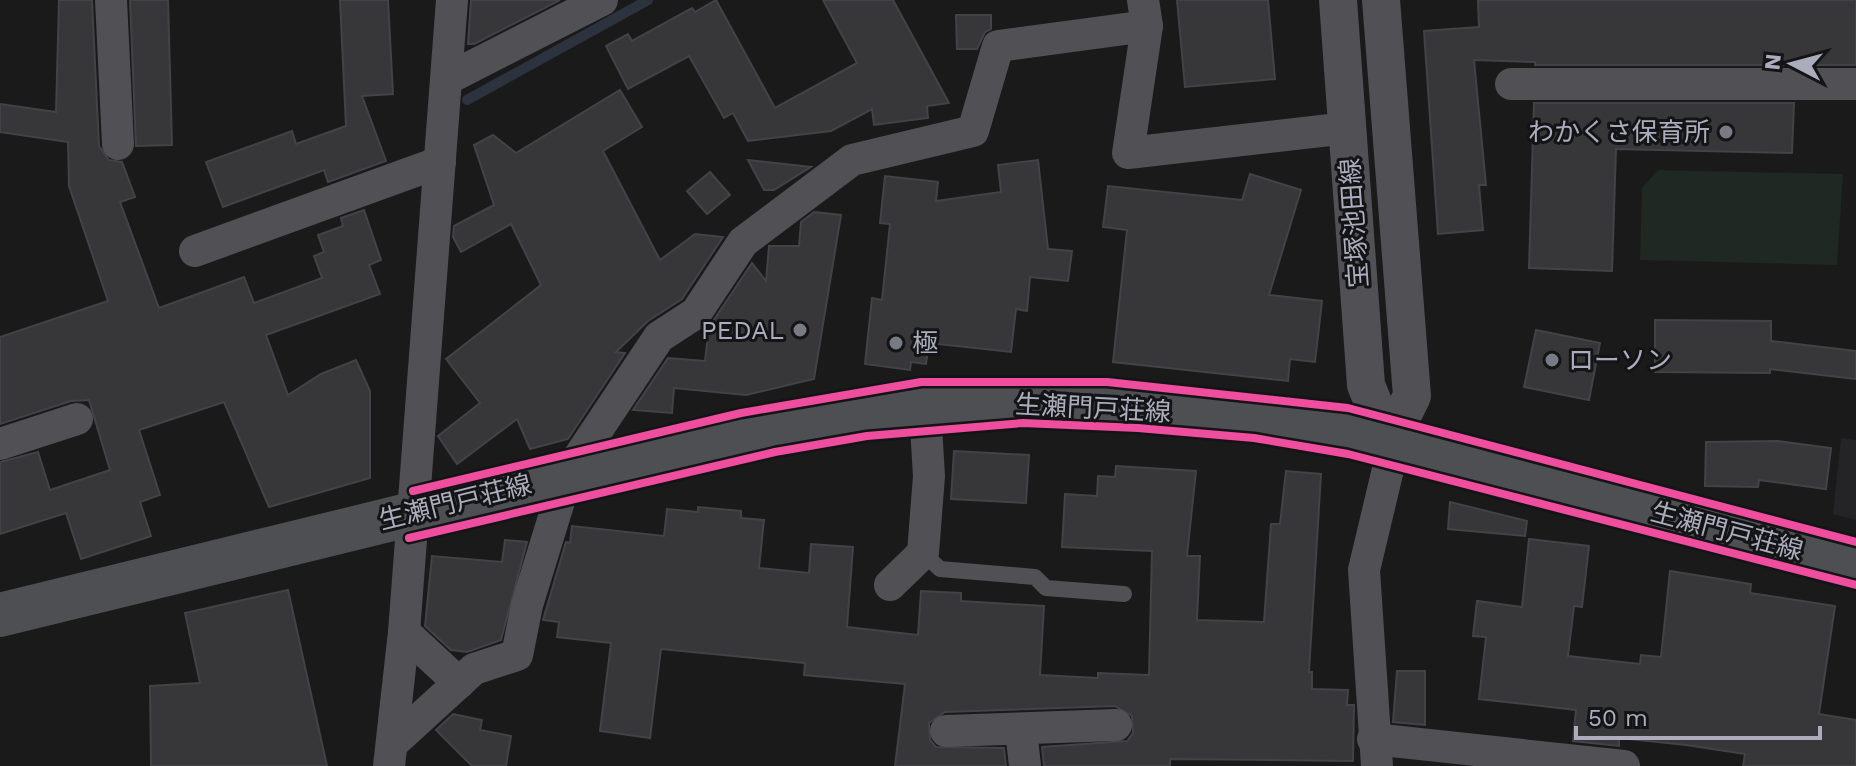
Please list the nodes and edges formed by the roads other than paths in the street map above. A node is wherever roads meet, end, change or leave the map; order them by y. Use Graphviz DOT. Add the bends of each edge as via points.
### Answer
graph roads {
  1 [pos="111,0"];
  2 [pos="452,0"];
  3 [pos="602,0"];
  4 [pos="1338,0"];
  5 [pos="1381,0"];
  6 [pos="1145,13"];
  7 [pos="447,79"];
  8 [pos="1511,84"];
  9 [pos="1856,84"];
  10 [pos="1347,128"];
  11 [pos="118,144"];
  12 [pos="440,162"];
  13 [pos="195,251"];
  14 [pos="925,410"];
  15 [pos="77,419"];
  16 [pos="1389,442"];
  17 [pos="0,444"];
  18 [pos="567,475"];
  19 [pos="411,513"];
  20 [pos="923,553"];
  21 [pos="1856,564"];
  22 [pos="890,585"];
  23 [pos="1124,594"];
  24 [pos="0,615"];
  25 [pos="404,632"];
  26 [pos="459,683"];
  27 [pos="1116,725"];
  28 [pos="1021,730"];
  29 [pos="946,731"];
  30 [pos="1375,752"];
  31 [pos="391,754"];
  32 [pos="1025,766"];
  33 [pos="1624,766"];
  1 -- 11 [label="street"];
  2 -- 7 [label="street"];
  3 -- 7 [label="street"];
  4 -- 10 [label="street, 宝塚池田線"];
  5 -- 16 [label="street" via="1412,396"];
  6 -- 10 [label="street" via="1128,153"];
  6 -- 18 [label="street" via="998,46 973,131 852,160 743,242 696,313 659,337"];
  7 -- 12 [label="street"];
  8 -- 9 [label="street"];
  10 -- 16 [label="street, 宝塚池田線" via="1366,385"];
  12 -- 13 [label="street"];
  12 -- 19 [label="street"];
  14 -- 16 [label="main road, 生瀬門戸荘線" via="979,403 1120,406 1285,423"];
  14 -- 18 [label="main road, 生瀬門戸荘線" via="837,421"];
  14 -- 20 [label="street" via="929,476"];
  15 -- 17 [label="street"];
  16 -- 21 [label="main road, 生瀬門戸荘線"];
  16 -- 30 [label="street" via="1389,465 1364,570"];
  18 -- 19 [label="main road, 生瀬門戸荘線"];
  18 -- 26 [label="street" via="517,655 474,669"];
  19 -- 24 [label="main road, 生瀬門戸荘線"];
  19 -- 25 [label="street"];
  20 -- 22 [label="street"];
  20 -- 23 [label="lane" via="940,569 1035,577 1046,588"];
  25 -- 26 [label="street"];
  25 -- 31 [label="street"];
  26 -- 31 [label="street"];
  27 -- 28 [label="street"];
  28 -- 29 [label="street"];
  28 -- 32 [label="street"];
  30 -- 33 [label="street"];
}
